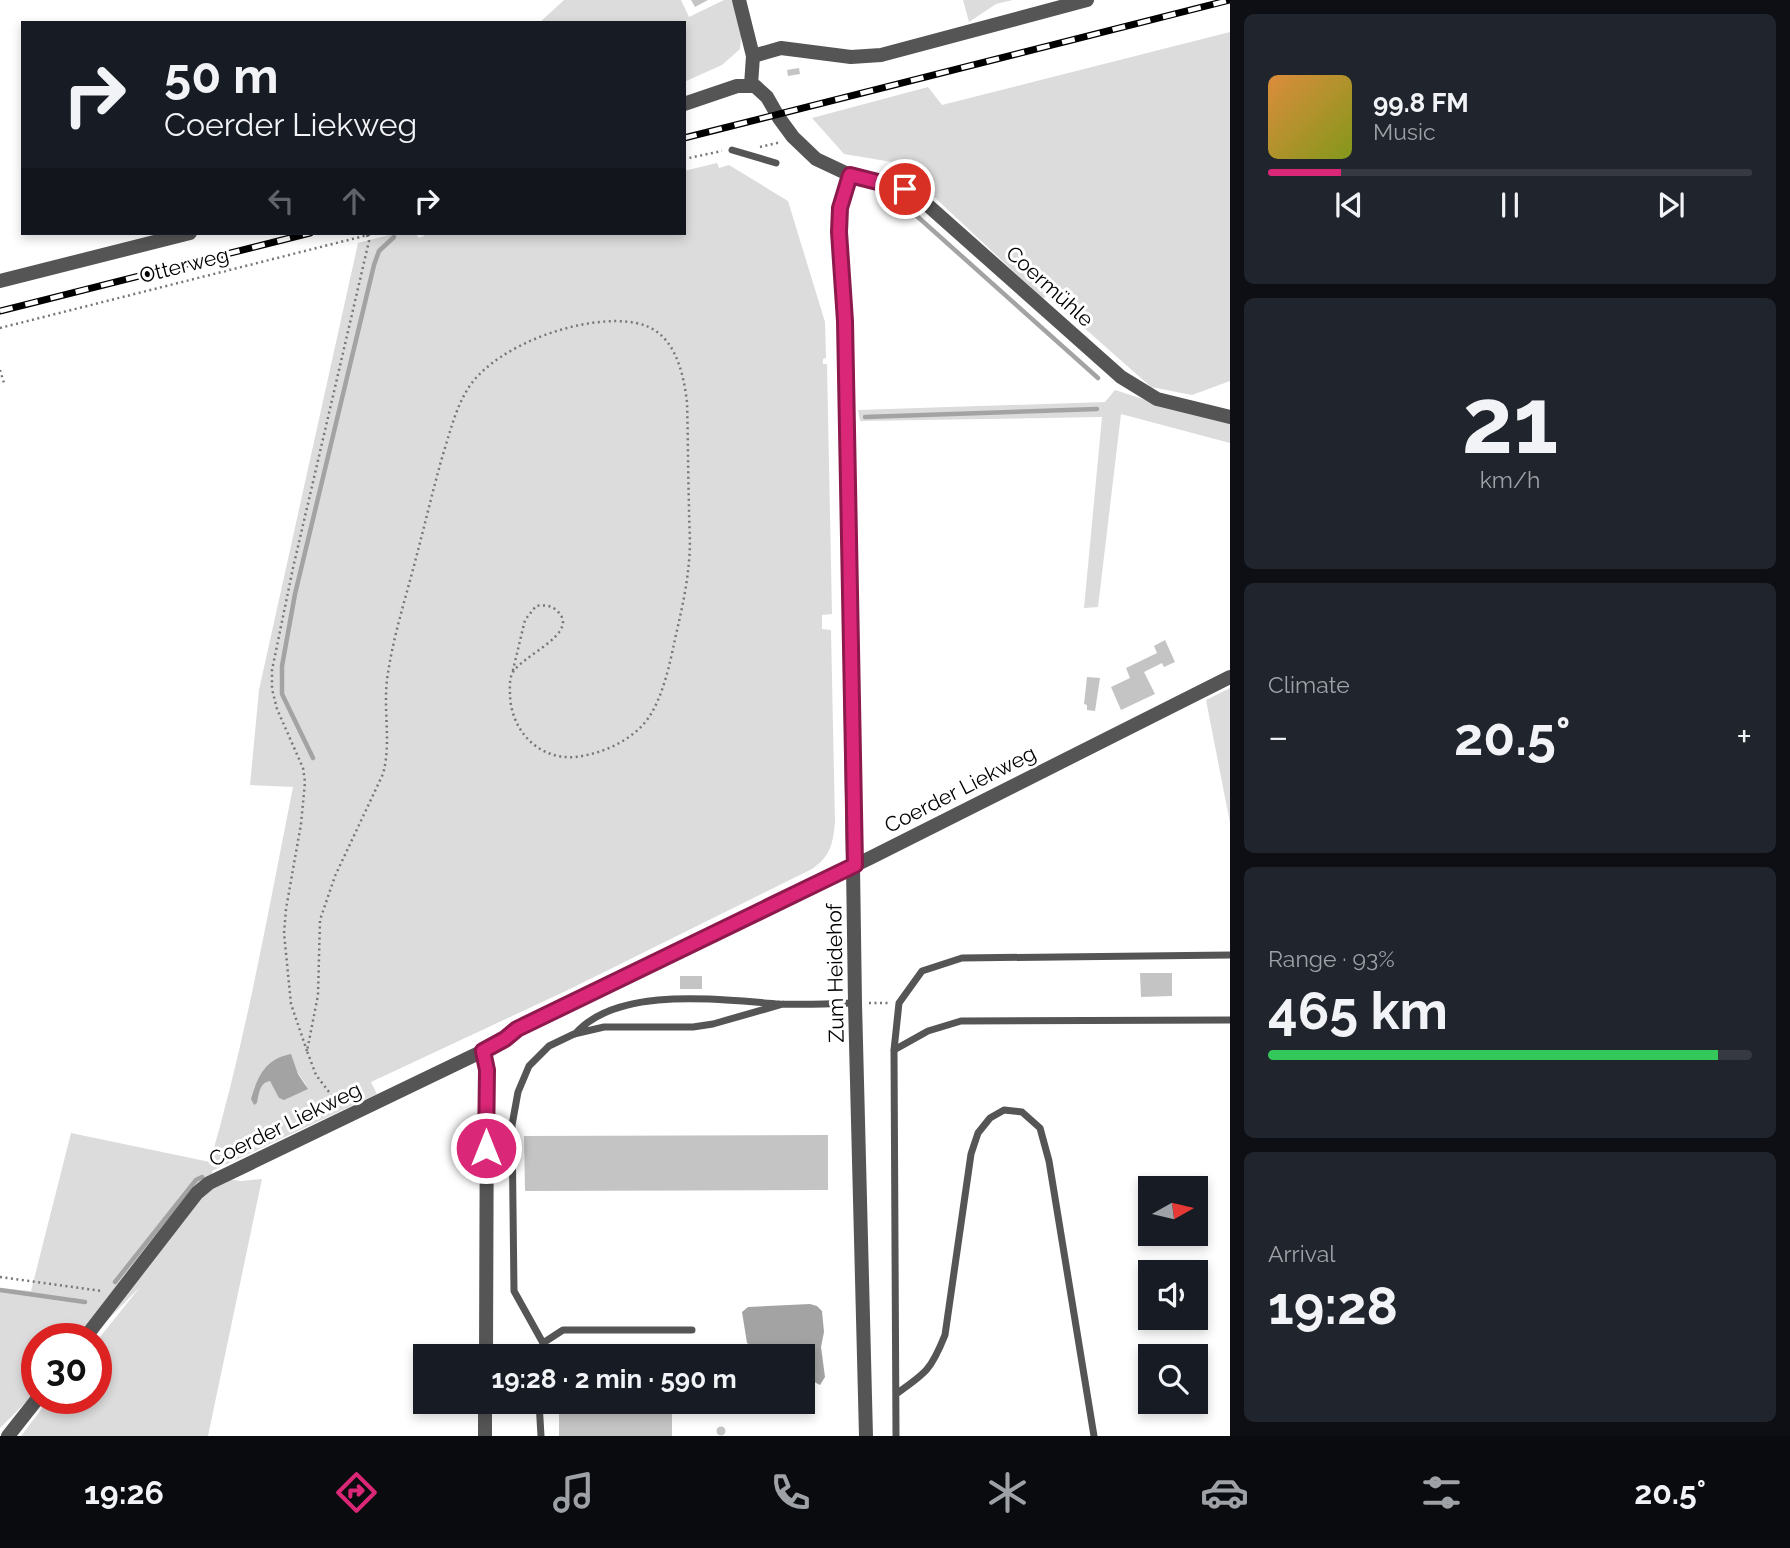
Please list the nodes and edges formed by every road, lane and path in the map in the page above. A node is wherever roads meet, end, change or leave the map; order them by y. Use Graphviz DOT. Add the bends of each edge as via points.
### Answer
graph roads {
  1 [pos="739,0"];
  2 [pos="1087,0"];
  3 [pos="753,56"];
  4 [pos="751,85"];
  5 [pos="686,103"];
  6 [pos="732,150"];
  7 [pos="776,163"];
  8 [pos="850,175"];
  9 [pos="182,235"];
  10 [pos="367,235"];
  11 [pos="0,281"];
  12 [pos="0,328"];
  13 [pos="0,370"];
  14 [pos="4,383"];
  15 [pos="1230,417"];
  16 [pos="512,674"];
  17 [pos="1230,677"];
  18 [pos="855,865"];
  19 [pos="1230,955"];
  20 [pos="855,1003"];
  21 [pos="899,1003"];
  22 [pos="783,1004"];
  23 [pos="1230,1020"];
  24 [pos="574,1034"];
  25 [pos="894,1050"];
  26 [pos="307,1051"];
  27 [pos="483,1051"];
  28 [pos="346,1118"];
  29 [pos="0,1277"];
  30 [pos="119,1293"];
  31 [pos="96,1323"];
  32 [pos="692,1331"];
  33 [pos="543,1343"];
  34 [pos="486,1344"];
  35 [pos="896,1394"];
  36 [pos="25,1414"];
  37 [pos="485,1414"];
  38 [pos="540,1414"];
  39 [pos="8,1436"];
  40 [pos="485,1436"];
  41 [pos="541,1436"];
  42 [pos="866,1436"];
  43 [pos="896,1436"];
  44 [pos="1094,1436"];
  1 -- 3 [label="street"];
  2 -- 3 [label="street" via="881,55 851,57 780,47"];
  3 -- 4 [label="street"];
  4 -- 5 [label="street"];
  4 -- 8 [label="street, Coermühle" via="763,93 805,150"];
  6 -- 7 [label="lane"];
  8 -- 15 [label="street, Coermühle" via="905,189 923,201 1121,377 1157,399"];
  8 -- 18 [label="street, Zum Heidehof" via="840,208 839,232 845,321"];
  9 -- 11 [label="street"];
  10 -- 12 [label="path, Otterweg"];
  10 -- 26 [label="path" via="272,670 277,709 303,768 301,824 284,933 291,1004"];
  13 -- 14 [label="path"];
  16 -- 16 [label="path" via="525,620 536,606 556,609 562,629"];
  16 -- 26 [label="path" via="511,710 518,727 539,749 555,756 592,754 616,744 638,730 662,689 690,559 687,402 677,357 655,330 638,323 579,325 531,341 492,364 471,384 457,410 388,674 383,774 335,876 320,920 318,995"];
  17 -- 18 [label="street, Coerder Liekweg"];
  18 -- 20 [label="street, Zum Heidehof"];
  18 -- 27 [label="street, Coerder Liekweg" via="517,1029"];
  19 -- 21 [label="lane" via="961,958 922,971"];
  20 -- 21 [label="path"];
  20 -- 22 [label="lane"];
  20 -- 42 [label="street, Zum Heidehof"];
  21 -- 25 [label="lane"];
  22 -- 24 [label="lane" via="693,1027 604,1027"];
  22 -- 24 [label="lane" via="648,1001 608,1011 585,1022"];
  23 -- 25 [label="lane" via="961,1021 928,1031"];
  24 -- 33 [label="lane" via="549,1045 529,1066 512,1125 514,1291"];
  25 -- 35 [label="lane"];
  26 -- 28 [label="path" via="316,1075"];
  27 -- 28 [label="street, Coerder Liekweg"];
  27 -- 34 [label="street" via="487,1070"];
  28 -- 30 [label="street, Coerder Liekweg" via="209,1183"];
  29 -- 30 [label="path"];
  30 -- 31 [label="street, Coerder Liekweg"];
  32 -- 33 [label="lane" via="563,1329"];
  35 -- 43 [label="lane"];
  35 -- 44 [label="lane" via="925,1373 945,1335 971,1154 978,1133 1004,1110 1022,1112 1040,1128 1049,1161"];
  36 -- 39 [label="street"];
  37 -- 40 [label="street"];
  38 -- 41 [label="lane"];
}
